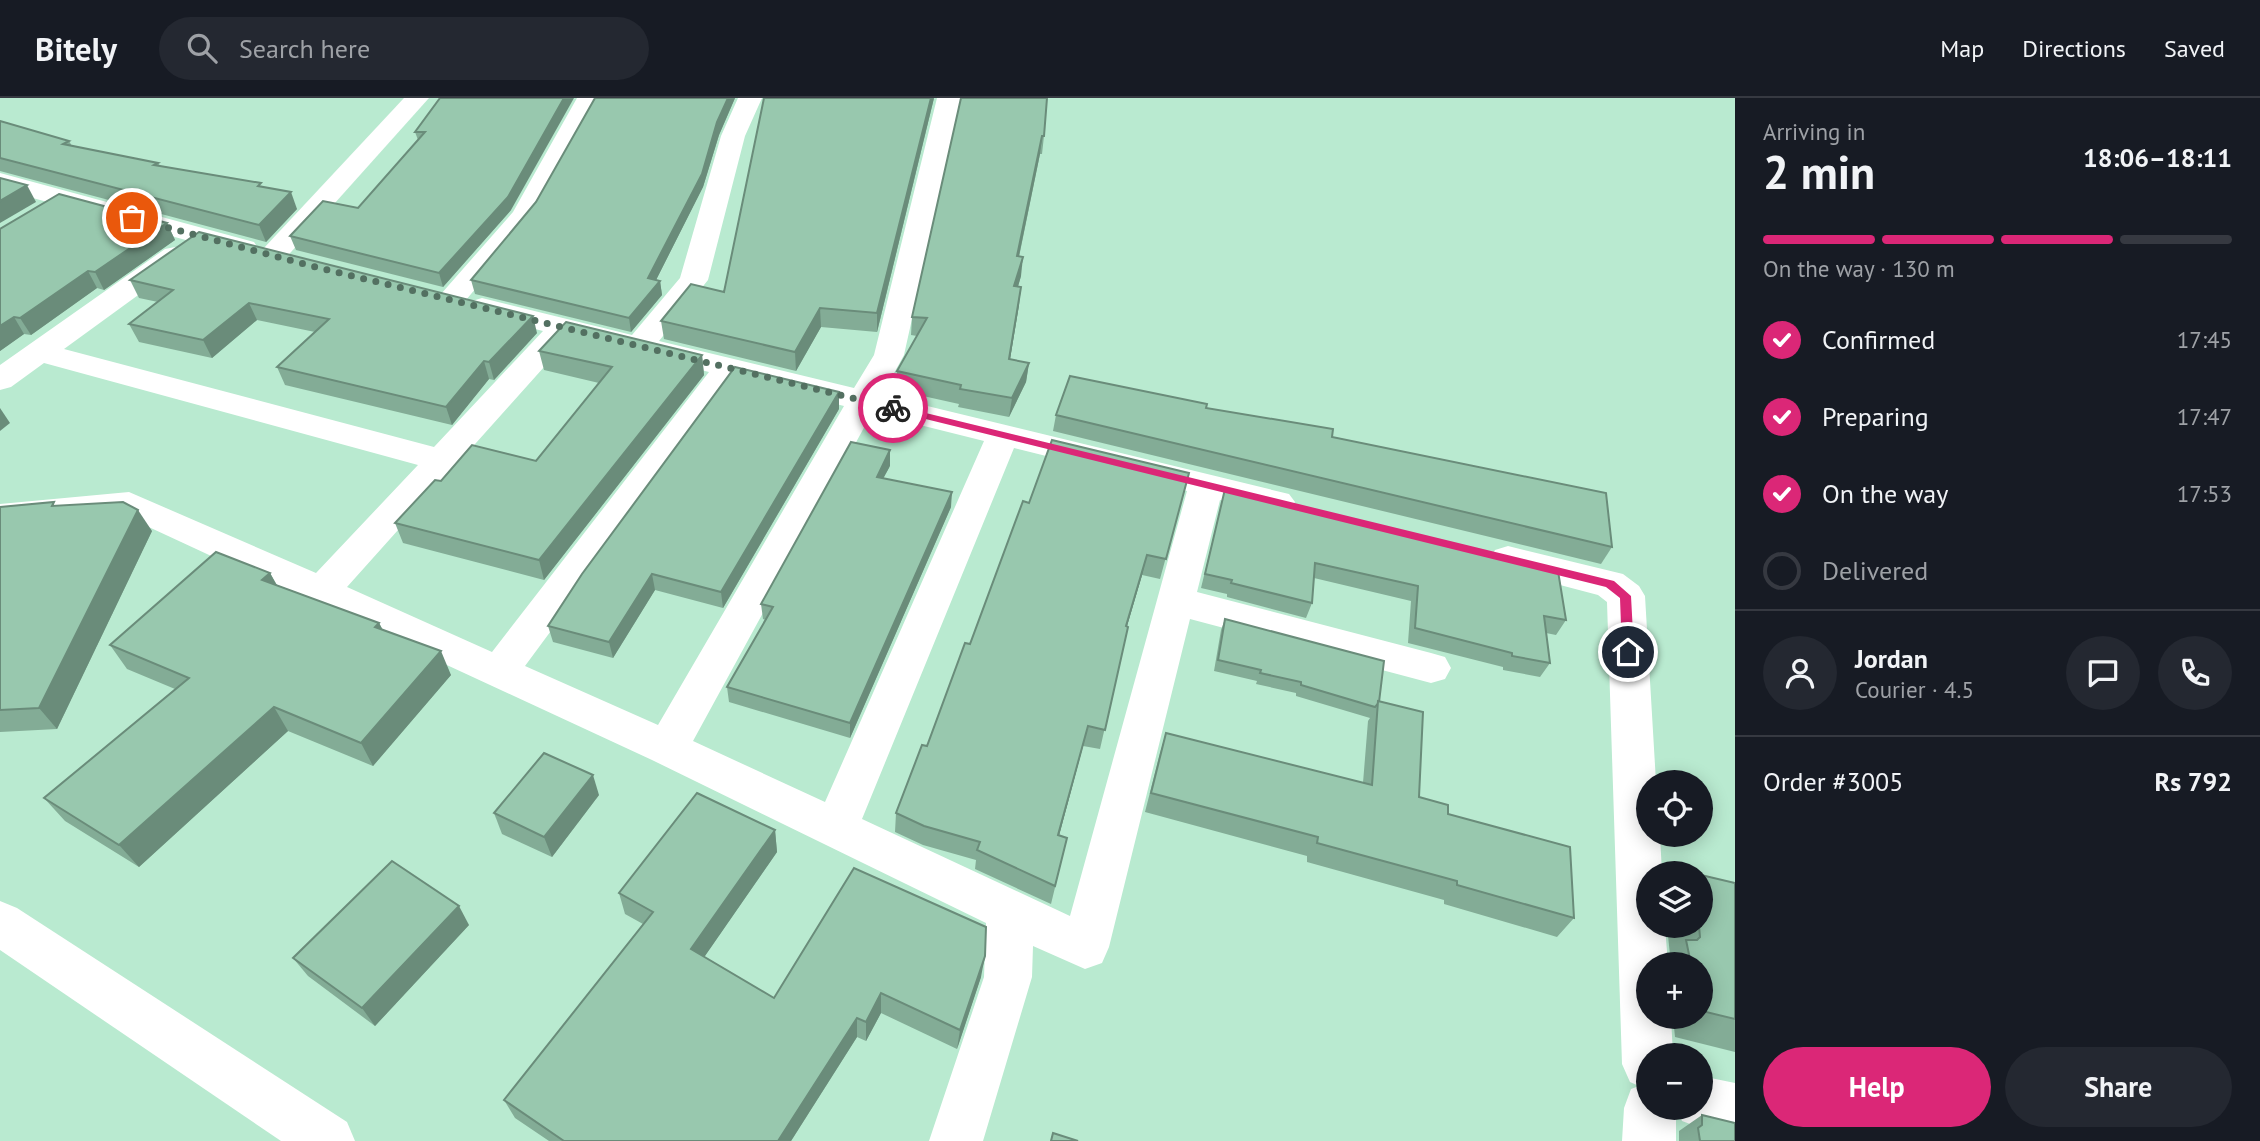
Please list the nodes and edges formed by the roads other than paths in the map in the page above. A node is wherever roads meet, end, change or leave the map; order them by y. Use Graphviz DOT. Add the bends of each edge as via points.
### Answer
graph roads {
  1 [pos="417,98"];
  2 [pos="589,98"];
  3 [pos="750,98"];
  4 [pos="949,98"];
  5 [pos="0,181"];
  6 [pos="63,200"];
  7 [pos="31,218"];
  8 [pos="201,237"];
  9 [pos="273,255"];
  10 [pos="305,264"];
  11 [pos="563,327"];
  12 [pos="639,346"];
  13 [pos="40,352"];
  14 [pos="729,368"];
  15 [pos="0,380"];
  16 [pos="863,401"];
  17 [pos="1003,436"];
  18 [pos="442,460"];
  19 [pos="1206,485"];
  20 [pos="1301,508"];
  21 [pos="0,516"];
  22 [pos="1475,551"];
  23 [pos="322,591"];
  24 [pos="1176,601"];
  25 [pos="1431,667"];
  26 [pos="499,672"];
  27 [pos="667,748"];
  28 [pos="836,828"];
  29 [pos="1010,912"];
  30 [pos="0,923"];
  31 [pos="1647,1043"];
  32 [pos="1713,1104"];
  33 [pos="1735,1109"];
  34 [pos="1650,1120"];
  35 [pos="328,1141"];
  36 [pos="956,1141"];
  37 [pos="1650,1141"];
  1 -- 9 [label="street"];
  2 -- 11 [label="street" via="524,215 437,296"];
  3 -- 12 [label="street" via="733,136 694,281"];
  4 -- 16 [label="street" via="889,355"];
  5 -- 6 [label="street"];
  6 -- 7 [label="street"];
  6 -- 8 [label="street"];
  8 -- 9 [label="street"];
  8 -- 13 [label="street"];
  9 -- 10 [label="street"];
  11 -- 12 [label="street"];
  11 -- 18 [label="street"];
  12 -- 14 [label="street"];
  13 -- 15 [label="street"];
  13 -- 18 [label="street"];
  14 -- 16 [label="street"];
  14 -- 26 [label="street"];
  16 -- 17 [label="street"];
  16 -- 27 [label="street"];
  17 -- 19 [label="street"];
  17 -- 28 [label="street"];
  18 -- 23 [label="street"];
  19 -- 20 [label="street"];
  19 -- 24 [label="street"];
  21 -- 23 [label="street" via="129,504"];
  22 -- 31 [label="street" via="1610,584 1626,596"];
  23 -- 26 [label="street"];
  24 -- 25 [label="street"];
  24 -- 29 [label="street" via="1084,947"];
  26 -- 27 [label="street"];
  27 -- 28 [label="street"];
  28 -- 29 [label="street"];
  29 -- 36 [label="street" via="1008,977"];
  30 -- 35 [label="street"];
  32 -- 33 [label="street"];
  34 -- 37 [label="street"];
}
